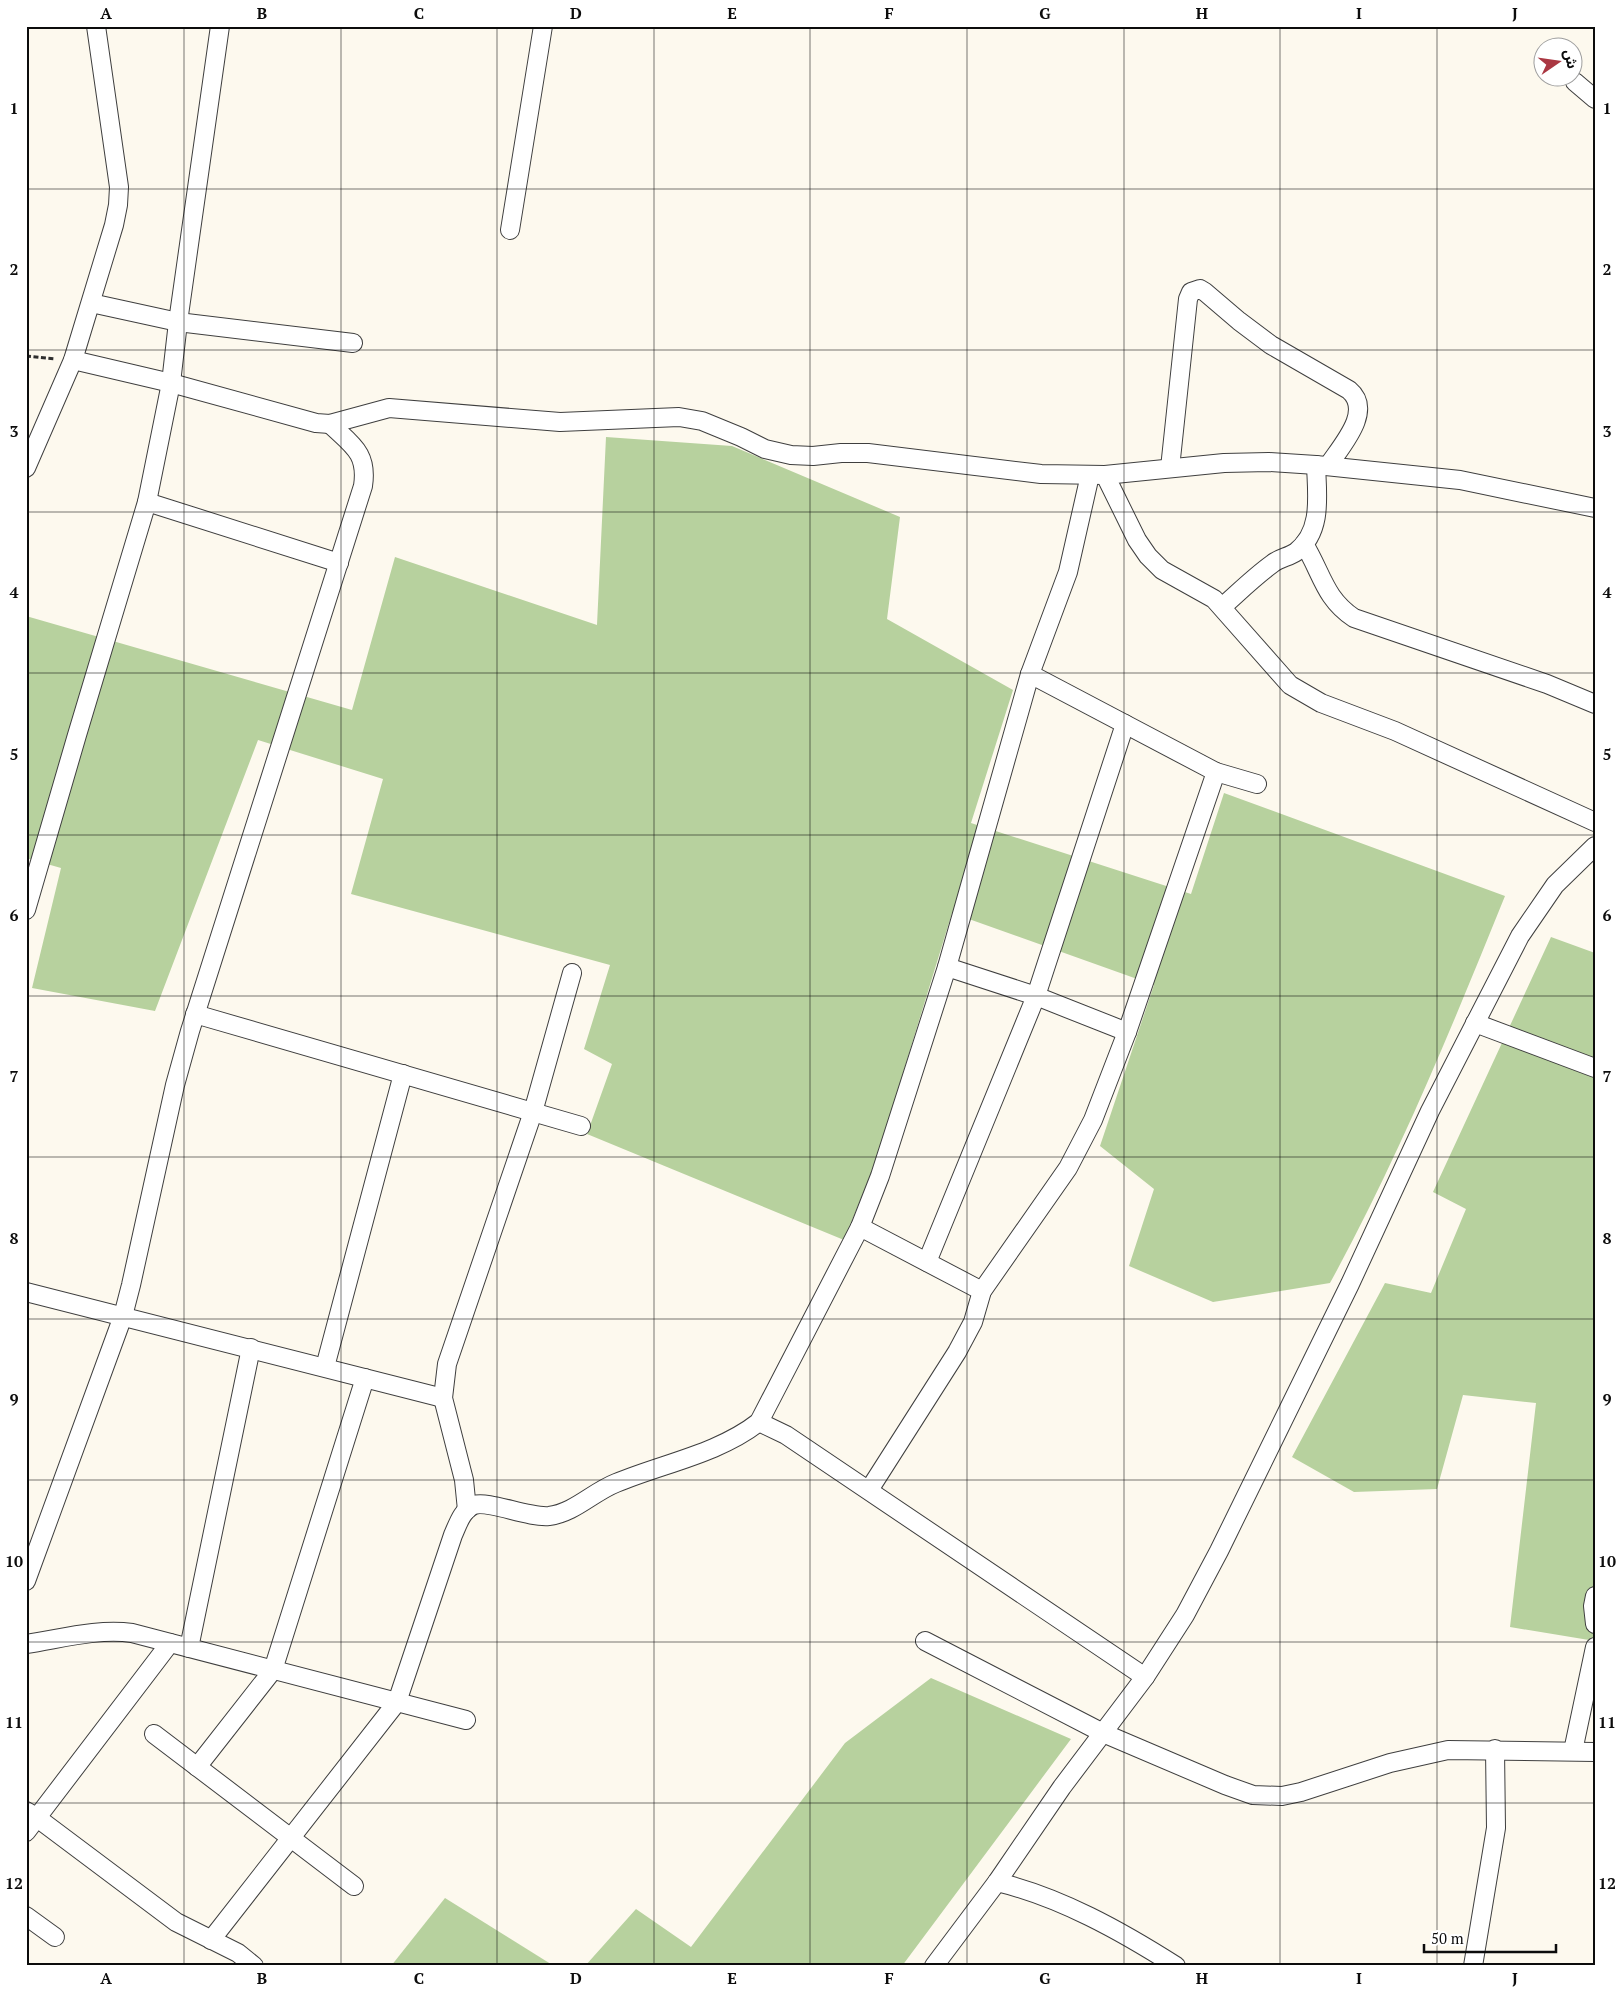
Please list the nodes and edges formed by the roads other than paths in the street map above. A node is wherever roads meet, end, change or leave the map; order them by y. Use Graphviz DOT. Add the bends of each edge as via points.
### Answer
graph roads {
  1 [pos="96,26"];
  2 [pos="220,26"];
  3 [pos="544,26"];
  4 [pos="1582,88"];
  5 [pos="1595,99"];
  6 [pos="510,230"];
  7 [pos="91,303"];
  8 [pos="178,322"];
  9 [pos="353,344"];
  10 [pos="73,360"];
  11 [pos="171,383"];
  12 [pos="330,424"];
  13 [pos="1322,465"];
  14 [pos="26,468"];
  15 [pos="1170,468"];
  16 [pos="1098,475"];
  17 [pos="147,502"];
  18 [pos="1595,508"];
  19 [pos="1304,544"];
  20 [pos="339,563"];
  21 [pos="1222,607"];
  22 [pos="1030,674"];
  23 [pos="1595,704"];
  24 [pos="1125,724"];
  25 [pos="1216,772"];
  26 [pos="1257,784"];
  27 [pos="1595,822"];
  28 [pos="1595,846"];
  29 [pos="26,910"];
  30 [pos="946,967"];
  31 [pos="572,973"];
  32 [pos="1036,996"];
  33 [pos="195,1014"];
  34 [pos="1475,1023"];
  35 [pos="1127,1032"];
  36 [pos="1595,1068"];
  37 [pos="403,1074"];
  38 [pos="533,1112"];
  39 [pos="581,1126"];
  40 [pos="860,1227"];
  41 [pos="927,1262"];
  42 [pos="982,1291"];
  43 [pos="26,1292"];
  44 [pos="123,1316"];
  45 [pos="251,1348"];
  46 [pos="325,1367"];
  47 [pos="365,1378"];
  48 [pos="444,1398"];
  49 [pos="759,1422"];
  50 [pos="869,1490"];
  51 [pos="467,1510"];
  52 [pos="26,1581"];
  53 [pos="1595,1596"];
  54 [pos="1595,1624"];
  55 [pos="925,1641"];
  56 [pos="170,1643"];
  57 [pos="26,1644"];
  58 [pos="189,1648"];
  59 [pos="1595,1648"];
  60 [pos="273,1670"];
  61 [pos="1145,1677"];
  62 [pos="397,1702"];
  63 [pos="466,1720"];
  64 [pos="154,1734"];
  65 [pos="1103,1734"];
  66 [pos="1495,1749"];
  67 [pos="1573,1751"];
  68 [pos="1595,1752"];
  69 [pos="197,1767"];
  70 [pos="31,1814"];
  71 [pos="26,1832"];
  72 [pos="291,1838"];
  73 [pos="997,1882"];
  74 [pos="354,1886"];
  75 [pos="26,1916"];
  76 [pos="55,1937"];
  77 [pos="211,1940"];
  78 [pos="254,1966"];
  79 [pos="934,1966"];
  80 [pos="1176,1966"];
  81 [pos="1473,1966"];
  1 -- 7 [label="street" via="119,188 114,225"];
  2 -- 8 [label="street"];
  3 -- 6 [label="street"];
  4 -- 5 [label="street"];
  7 -- 8 [label="street"];
  7 -- 10 [label="street"];
  8 -- 9 [label="street"];
  8 -- 11 [label="street"];
  10 -- 11 [label="street"];
  10 -- 14 [label="street"];
  11 -- 12 [label="street" via="316,423"];
  11 -- 17 [label="street"];
  12 -- 16 [label="street" via="389,408 560,422 679,417 702,421 765,449 791,455 868,452 1041,474"];
  12 -- 20 [label="street" via="356,449 365,471 359,503"];
  13 -- 15 [label="street" via="1269,462"];
  13 -- 15 [label="street" via="1353,428 1359,408 1356,397 1271,345 1200,289 1191,292 1188,299"];
  13 -- 18 [label="street" via="1460,480"];
  13 -- 19 [label="street" via="1316,521"];
  15 -- 16 [label="street"];
  16 -- 21 [label="street" via="1148,556 1162,570 1205,593"];
  16 -- 22 [label="street" via="1068,572"];
  17 -- 20 [label="street"];
  17 -- 29 [label="street"];
  19 -- 21 [label="street" via="1273,563"];
  19 -- 23 [label="street" via="1329,595 1354,618 1547,684"];
  20 -- 33 [label="street"];
  21 -- 27 [label="street" via="1276,672 1304,695 1394,731"];
  22 -- 24 [label="street"];
  22 -- 30 [label="street"];
  24 -- 25 [label="street"];
  24 -- 32 [label="street"];
  25 -- 26 [label="street"];
  25 -- 35 [label="street"];
  28 -- 34 [label="street" via="1555,885 1535,912"];
  30 -- 32 [label="street"];
  30 -- 40 [label="street" via="880,1176"];
  31 -- 38 [label="street"];
  32 -- 35 [label="street"];
  32 -- 41 [label="street"];
  33 -- 37 [label="street"];
  33 -- 44 [label="street"];
  34 -- 36 [label="street"];
  34 -- 61 [label="street" via="1219,1551 1185,1615"];
  35 -- 42 [label="street" via="1093,1120 1068,1168"];
  37 -- 38 [label="street"];
  37 -- 46 [label="street"];
  38 -- 39 [label="street"];
  38 -- 48 [label="street" via="447,1364"];
  40 -- 41 [label="street"];
  40 -- 49 [label="street"];
  41 -- 42 [label="street"];
  42 -- 50 [label="street" via="972,1322 957,1352"];
  43 -- 44 [label="street"];
  44 -- 45 [label="street"];
  44 -- 52 [label="street"];
  45 -- 46 [label="street"];
  45 -- 58 [label="street"];
  46 -- 47 [label="street"];
  47 -- 48 [label="street"];
  47 -- 60 [label="street"];
  48 -- 51 [label="street" via="464,1480"];
  49 -- 50 [label="street" via="786,1435"];
  49 -- 51 [label="street" via="742,1435 707,1450 615,1483 558,1515 528,1514 476,1504"];
  50 -- 61 [label="street"];
  51 -- 62 [label="street" via="453,1535"];
  53 -- 54 [label="street"];
  55 -- 65 [label="street"];
  56 -- 57 [label="street" via="118,1631"];
  56 -- 58 [label="street"];
  56 -- 70 [label="street"];
  58 -- 60 [label="street"];
  59 -- 67 [label="street"];
  60 -- 62 [label="street"];
  60 -- 69 [label="street"];
  61 -- 65 [label="street"];
  62 -- 63 [label="street"];
  62 -- 72 [label="street"];
  64 -- 69 [label="street"];
  65 -- 66 [label="street" via="1253,1795 1282,1796 1423,1754"];
  65 -- 73 [label="street"];
  66 -- 67 [label="street"];
  66 -- 81 [label="street" via="1496,1828"];
  67 -- 68 [label="street"];
  69 -- 72 [label="street"];
  70 -- 71 [label="street"];
  70 -- 77 [label="street" via="176,1922"];
  72 -- 74 [label="street"];
  72 -- 77 [label="street"];
  73 -- 79 [label="street"];
  73 -- 80 [label="street" via="1041,1895 1112,1929"];
  75 -- 76 [label="street"];
  77 -- 78 [label="street" via="238,1953"];
}
